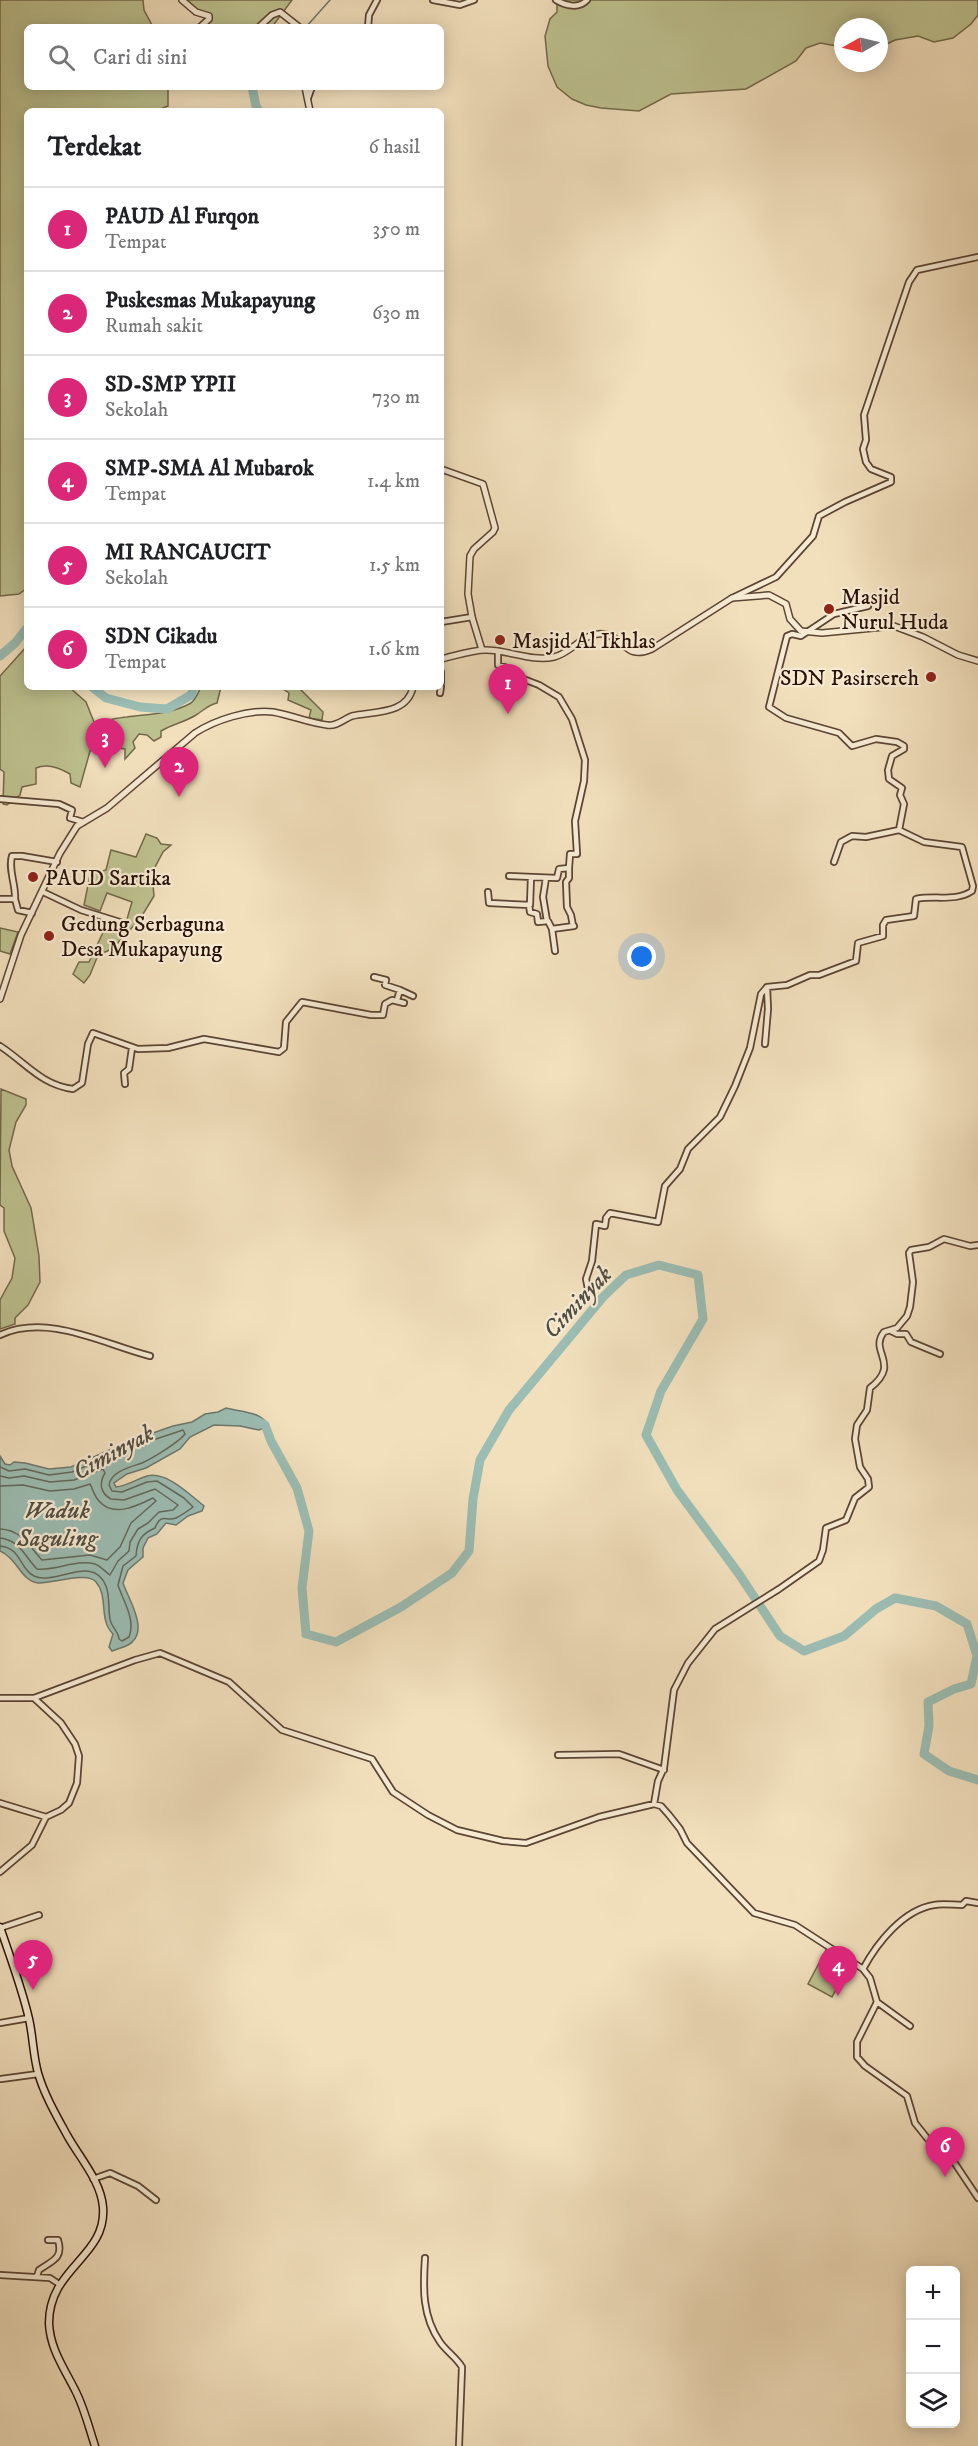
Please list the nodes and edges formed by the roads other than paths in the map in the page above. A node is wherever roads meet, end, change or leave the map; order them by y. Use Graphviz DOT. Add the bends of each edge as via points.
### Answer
graph roads {
  1 [pos="182,0"];
  2 [pos="377,0"];
  3 [pos="433,0"];
  4 [pos="474,0"];
  5 [pos="556,0"];
  6 [pos="587,0"];
  7 [pos="203,24"];
  8 [pos="263,24"];
  9 [pos="295,24"];
  10 [pos="368,24"];
  11 [pos="306,90"];
  12 [pos="311,90"];
  13 [pos="308,98"];
  14 [pos="310,108"];
  15 [pos="978,256"];
  16 [pos="444,470"];
  17 [pos="732,598"];
  18 [pos="868,606"];
  19 [pos="472,617"];
  20 [pos="444,622"];
  21 [pos="807,632"];
  22 [pos="482,650"];
  23 [pos="498,651"];
  24 [pos="444,657"];
  25 [pos="978,661"];
  26 [pos="412,690"];
  27 [pos="0,799"];
  28 [pos="83,822"];
  29 [pos="898,830"];
  30 [pos="57,862"];
  31 [pos="834,862"];
  32 [pos="569,868"];
  33 [pos="509,876"];
  34 [pos="531,877"];
  35 [pos="546,878"];
  36 [pos="43,892"];
  37 [pos="488,892"];
  38 [pos="0,898"];
  39 [pos="15,899"];
  40 [pos="529,904"];
  41 [pos="32,913"];
  42 [pos="547,921"];
  43 [pos="123,923"];
  44 [pos="552,929"];
  45 [pos="555,951"];
  46 [pos="374,977"];
  47 [pos="766,987"];
  48 [pos="400,990"];
  49 [pos="1,995"];
  50 [pos="413,996"];
  51 [pos="397,1000"];
  52 [pos="404,1003"];
  53 [pos="765,1044"];
  54 [pos="0,1046"];
  55 [pos="132,1048"];
  56 [pos="125,1084"];
  57 [pos="978,1245"];
  58 [pos="589,1294"];
  59 [pos="891,1330"];
  60 [pos="0,1335"];
  61 [pos="940,1353"];
  62 [pos="150,1356"];
  63 [pos="0,1698"];
  64 [pos="34,1698"];
  65 [pos="558,1755"];
  66 [pos="664,1770"];
  67 [pos="0,1803"];
  68 [pos="654,1803"];
  69 [pos="46,1817"];
  70 [pos="0,1872"];
  71 [pos="978,1903"];
  72 [pos="39,1915"];
  73 [pos="0,1927"];
  74 [pos="863,1969"];
  75 [pos="877,2002"];
  76 [pos="29,2018"];
  77 [pos="0,2023"];
  78 [pos="910,2026"];
  79 [pos="38,2074"];
  80 [pos="1,2079"];
  81 [pos="93,2179"];
  82 [pos="978,2183"];
  83 [pos="972,2187"];
  84 [pos="978,2198"];
  85 [pos="156,2200"];
  86 [pos="48,2240"];
  87 [pos="425,2258"];
  88 [pos="0,2275"];
  89 [pos="37,2276"];
  90 [pos="59,2284"];
  91 [pos="95,2446"];
  92 [pos="459,2446"];
  1 -- 7 [label="street" via="196,12 209,16"];
  2 -- 10 [label="street"];
  3 -- 4 [label="street" via="460,5"];
  5 -- 6 [label="street" via="572,6"];
  8 -- 9 [label="street" via="278,12"];
  11 -- 13 [label="street"];
  12 -- 13 [label="street"];
  13 -- 14 [label="street"];
  15 -- 17 [label="street" via="917,270 909,282 864,415 866,462 891,477 891,482 819,516 813,536 776,576"];
  16 -- 19 [label="street" via="483,484 494,525 493,532 470,556 468,594"];
  17 -- 21 [label="street" via="775,596 786,604 795,626"];
  17 -- 23 [label="street" via="640,653 603,634 588,637 551,658"];
  18 -- 21 [label="street" via="834,614"];
  19 -- 20 [label="street"];
  19 -- 22 [label="street"];
  21 -- 25 [label="street" via="894,626"];
  21 -- 29 [label="street" via="787,636 769,709 839,733 852,746 876,739 904,746 892,756 888,770 889,779 902,788 904,804"];
  22 -- 23 [label="street"];
  22 -- 24 [label="street"];
  23 -- 32 [label="street" via="498,665 563,701 582,746 585,776 576,821 577,854 570,854"];
  26 -- 28 [label="street" via="399,707 352,716 331,725 268,712 211,723 107,808"];
  27 -- 28 [label="street" via="59,804 72,810 70,818"];
  28 -- 30 [label="street"];
  29 -- 31 [label="street" via="852,836 841,842"];
  29 -- 47 [label="street" via="924,842 962,847 972,891 946,898 916,899 914,916 886,920 883,936 858,943 856,961 787,985"];
  30 -- 36 [label="street"];
  30 -- 39 [label="street" via="12,856"];
  32 -- 35 [label="street" via="560,869 557,878"];
  32 -- 44 [label="street" via="567,907 574,926"];
  33 -- 34 [label="street"];
  34 -- 35 [label="street"];
  34 -- 40 [label="street"];
  35 -- 42 [label="street" via="543,897"];
  36 -- 41 [label="street"];
  36 -- 43 [label="street" via="81,910"];
  37 -- 40 [label="street" via="489,903"];
  38 -- 39 [label="street"];
  39 -- 41 [label="street" via="18,910"];
  40 -- 42 [label="street" via="538,922"];
  41 -- 49 [label="street"];
  42 -- 44 [label="street"];
  44 -- 45 [label="street"];
  46 -- 48 [label="street"];
  47 -- 53 [label="street"];
  47 -- 58 [label="street" via="761,994 746,1062 735,1086 720,1117 688,1149 680,1169 664,1186 658,1222 610,1213 605,1226 596,1224 586,1279"];
  48 -- 50 [label="street"];
  48 -- 51 [label="street"];
  51 -- 52 [label="street"];
  51 -- 55 [label="street" via="385,1004 383,1015 302,1002 286,1022 284,1048 279,1052 204,1039 168,1048"];
  54 -- 55 [label="street" via="43,1080 73,1089 82,1083 92,1034"];
  55 -- 56 [label="street" via="129,1069 124,1073"];
  57 -- 59 [label="street" via="944,1239 911,1251 910,1307 899,1326"];
  59 -- 61 [label="street"];
  59 -- 66 [label="street" via="880,1339 885,1369 870,1388 867,1410 856,1431 860,1467 869,1487 855,1497 846,1521 826,1528 819,1561 715,1629 688,1663 674,1690"];
  60 -- 62 [label="street" via="53,1328"];
  63 -- 64 [label="street"];
  64 -- 68 [label="street" via="160,1653 218,1676 237,1688 277,1727 372,1759 393,1792 440,1822 474,1835 526,1843 599,1817"];
  64 -- 69 [label="street" via="61,1723 79,1756 77,1782 69,1803"];
  65 -- 66 [label="street" via="619,1754"];
  66 -- 68 [label="street"];
  67 -- 69 [label="street"];
  68 -- 74 [label="street" via="754,1913 795,1924"];
  69 -- 70 [label="street" via="32,1845"];
  71 -- 74 [label="street" via="934,1905 916,1911 878,1945"];
  72 -- 73 [label="street"];
  73 -- 76 [label="main road"];
  74 -- 75 [label="street"];
  75 -- 78 [label="street"];
  75 -- 83 [label="street" via="857,2042 857,2056 907,2096 915,2123 954,2162"];
  76 -- 77 [label="street"];
  76 -- 79 [label="main road"];
  79 -- 80 [label="street"];
  79 -- 81 [label="main road"];
  81 -- 85 [label="street" via="110,2173"];
  81 -- 90 [label="main road" via="101,2195 103,2223 82,2259"];
  82 -- 83 [label="street"];
  83 -- 84 [label="street"];
  86 -- 89 [label="street" via="58,2240 59,2256 39,2270"];
  87 -- 92 [label="street" via="423,2295 428,2317 441,2344 462,2367"];
  88 -- 89 [label="street"];
  89 -- 90 [label="street"];
  90 -- 91 [label="main road" via="50,2311 52,2343 75,2390"];
}
